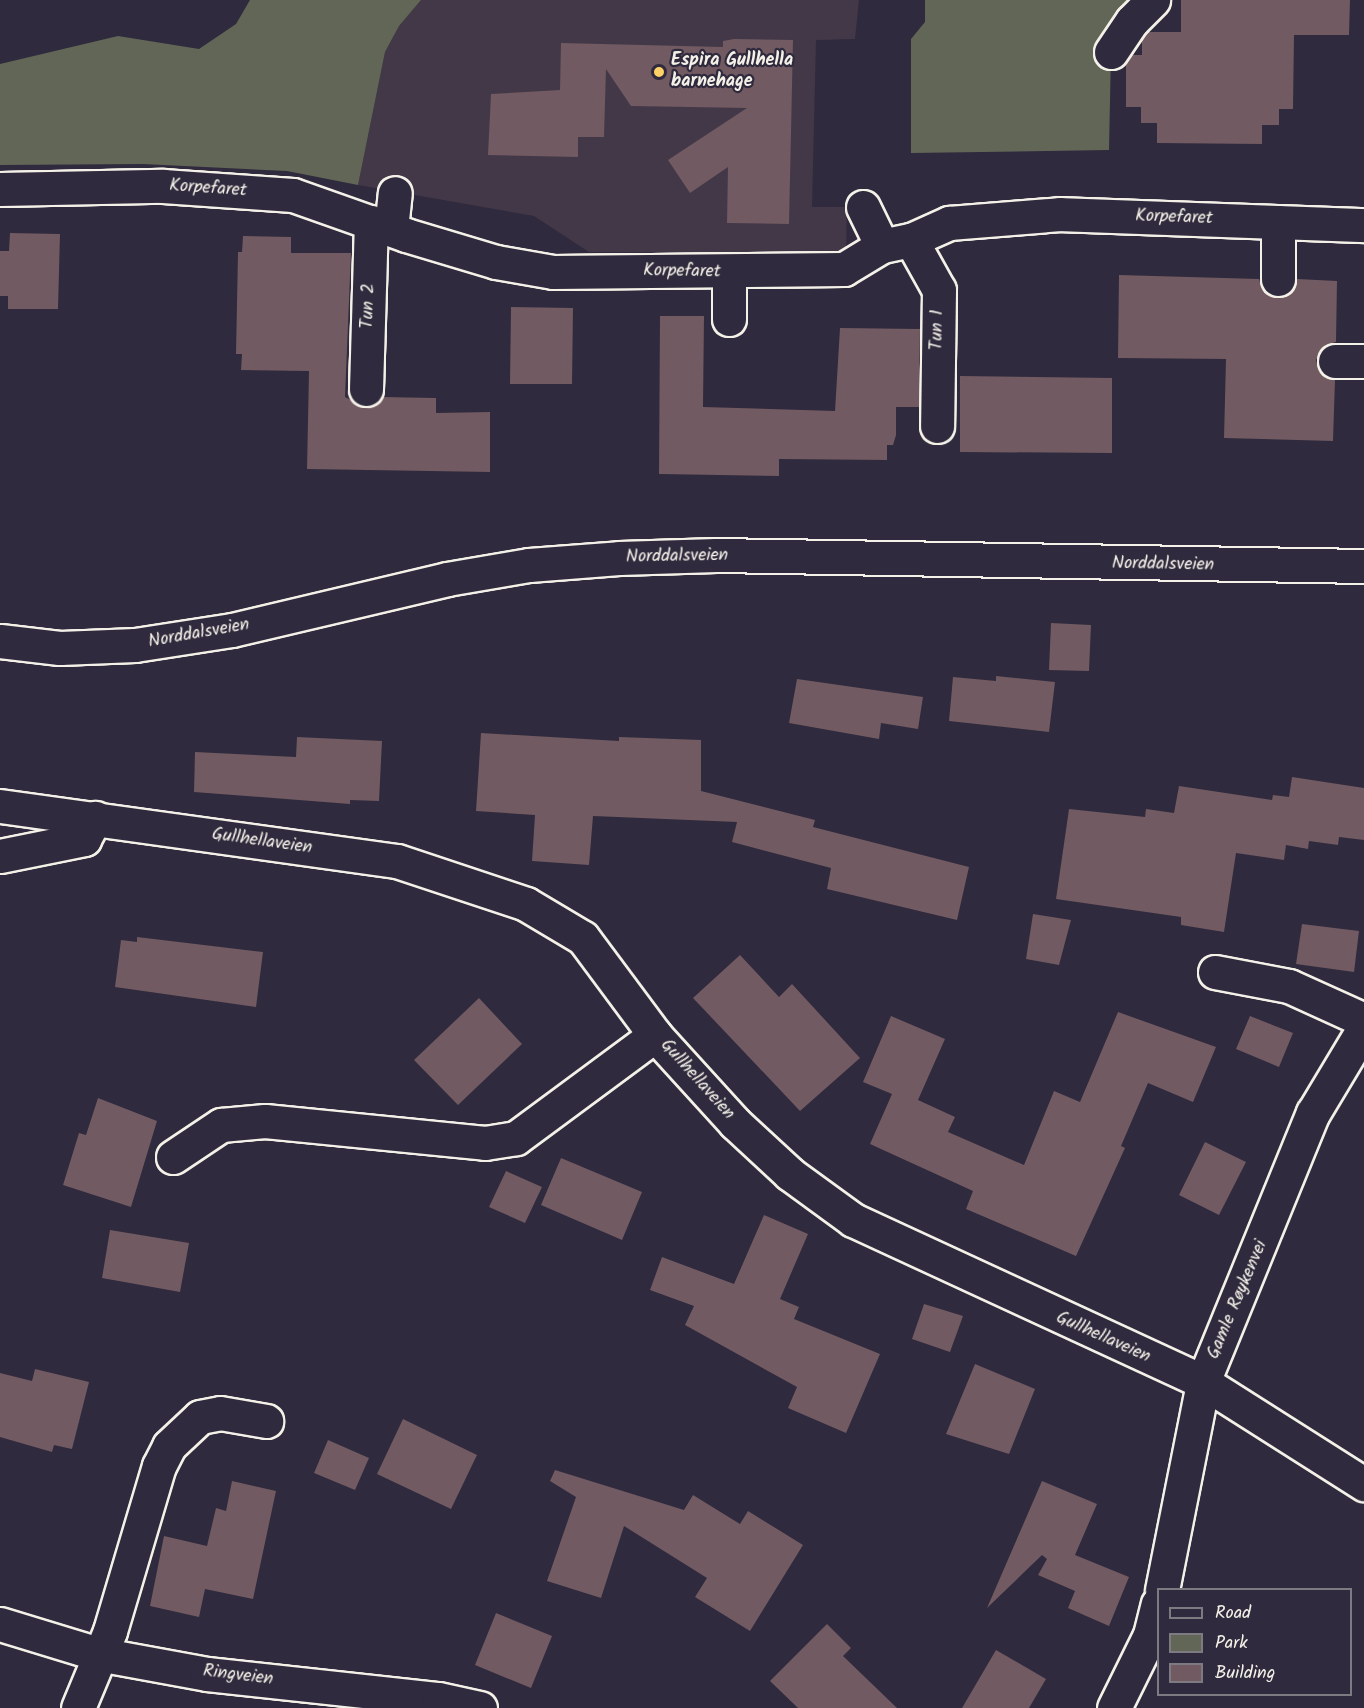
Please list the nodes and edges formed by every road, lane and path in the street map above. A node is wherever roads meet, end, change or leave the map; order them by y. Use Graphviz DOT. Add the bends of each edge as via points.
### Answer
graph roads {
  1 [pos="1153,0"];
  2 [pos="1111,52"];
  3 [pos="0,189"];
  4 [pos="395,193"];
  5 [pos="863,207"];
  6 [pos="1278,222"];
  7 [pos="381,225"];
  8 [pos="1364,225"];
  9 [pos="897,243"];
  10 [pos="729,273"];
  11 [pos="1278,279"];
  12 [pos="729,319"];
  13 [pos="366,389"];
  14 [pos="937,426"];
  15 [pos="1364,566"];
  16 [pos="0,641"];
  17 [pos="0,806"];
  18 [pos="95,818"];
  19 [pos="0,856"];
  20 [pos="1215,972"];
  21 [pos="1364,1020"];
  22 [pos="1364,1029"];
  23 [pos="655,1035"];
  24 [pos="173,1157"];
  25 [pos="1203,1382"];
  26 [pos="266,1421"];
  27 [pos="1364,1484"];
  28 [pos="1162,1588"];
  29 [pos="1157,1608"];
  30 [pos="0,1624"];
  31 [pos="98,1654"];
  32 [pos="78,1708"];
  33 [pos="480,1708"];
  34 [pos="1114,1708"];
  1 -- 2 [label="street" via="1132,21"];
  3 -- 7 [label="street, Korpefaret" via="163,186 293,195"];
  4 -- 7 [label="street, Tun 2"];
  5 -- 9 [label="street, Tun 1"];
  6 -- 8 [label="street, Korpefaret"];
  6 -- 9 [label="street, Korpefaret" via="1060,214 949,223"];
  6 -- 11 [label="street"];
  7 -- 10 [label="street, Korpefaret" via="496,262 553,272"];
  7 -- 13 [label="street, Tun 2"];
  9 -- 10 [label="street, Korpefaret" via="844,269"];
  9 -- 14 [label="street, Tun 1" via="939,290"];
  10 -- 12 [label="street"];
  15 -- 16 [label="street, Norddalsveien" via="716,555 619,558 529,565 447,579 232,630 135,645 60,648"];
  17 -- 18 [label="street, Gullhellaveien"];
  18 -- 19 [label="street" via="84,839"];
  18 -- 23 [label="street, Gullhellaveien" via="397,861 526,904 583,938"];
  20 -- 21 [label="street" via="1289,986"];
  22 -- 25 [label="street, Gamle Røykenvei" via="1313,1113"];
  23 -- 24 [label="street" via="516,1138 485,1143 265,1121 221,1125"];
  23 -- 25 [label="street, Gullhellaveien" via="743,1130 790,1174 853,1220"];
  25 -- 27 [label="street, Gullhellaveien"];
  25 -- 28 [label="street, Gamle Røykenvei"];
  26 -- 31 [label="street" via="220,1413 200,1417 169,1446"];
  29 -- 34 [label="street" via="1150,1635"];
  30 -- 31 [label="street, Ringveien"];
  31 -- 32 [label="street"];
  31 -- 33 [label="street, Ringveien" via="207,1674 439,1699"];
}
